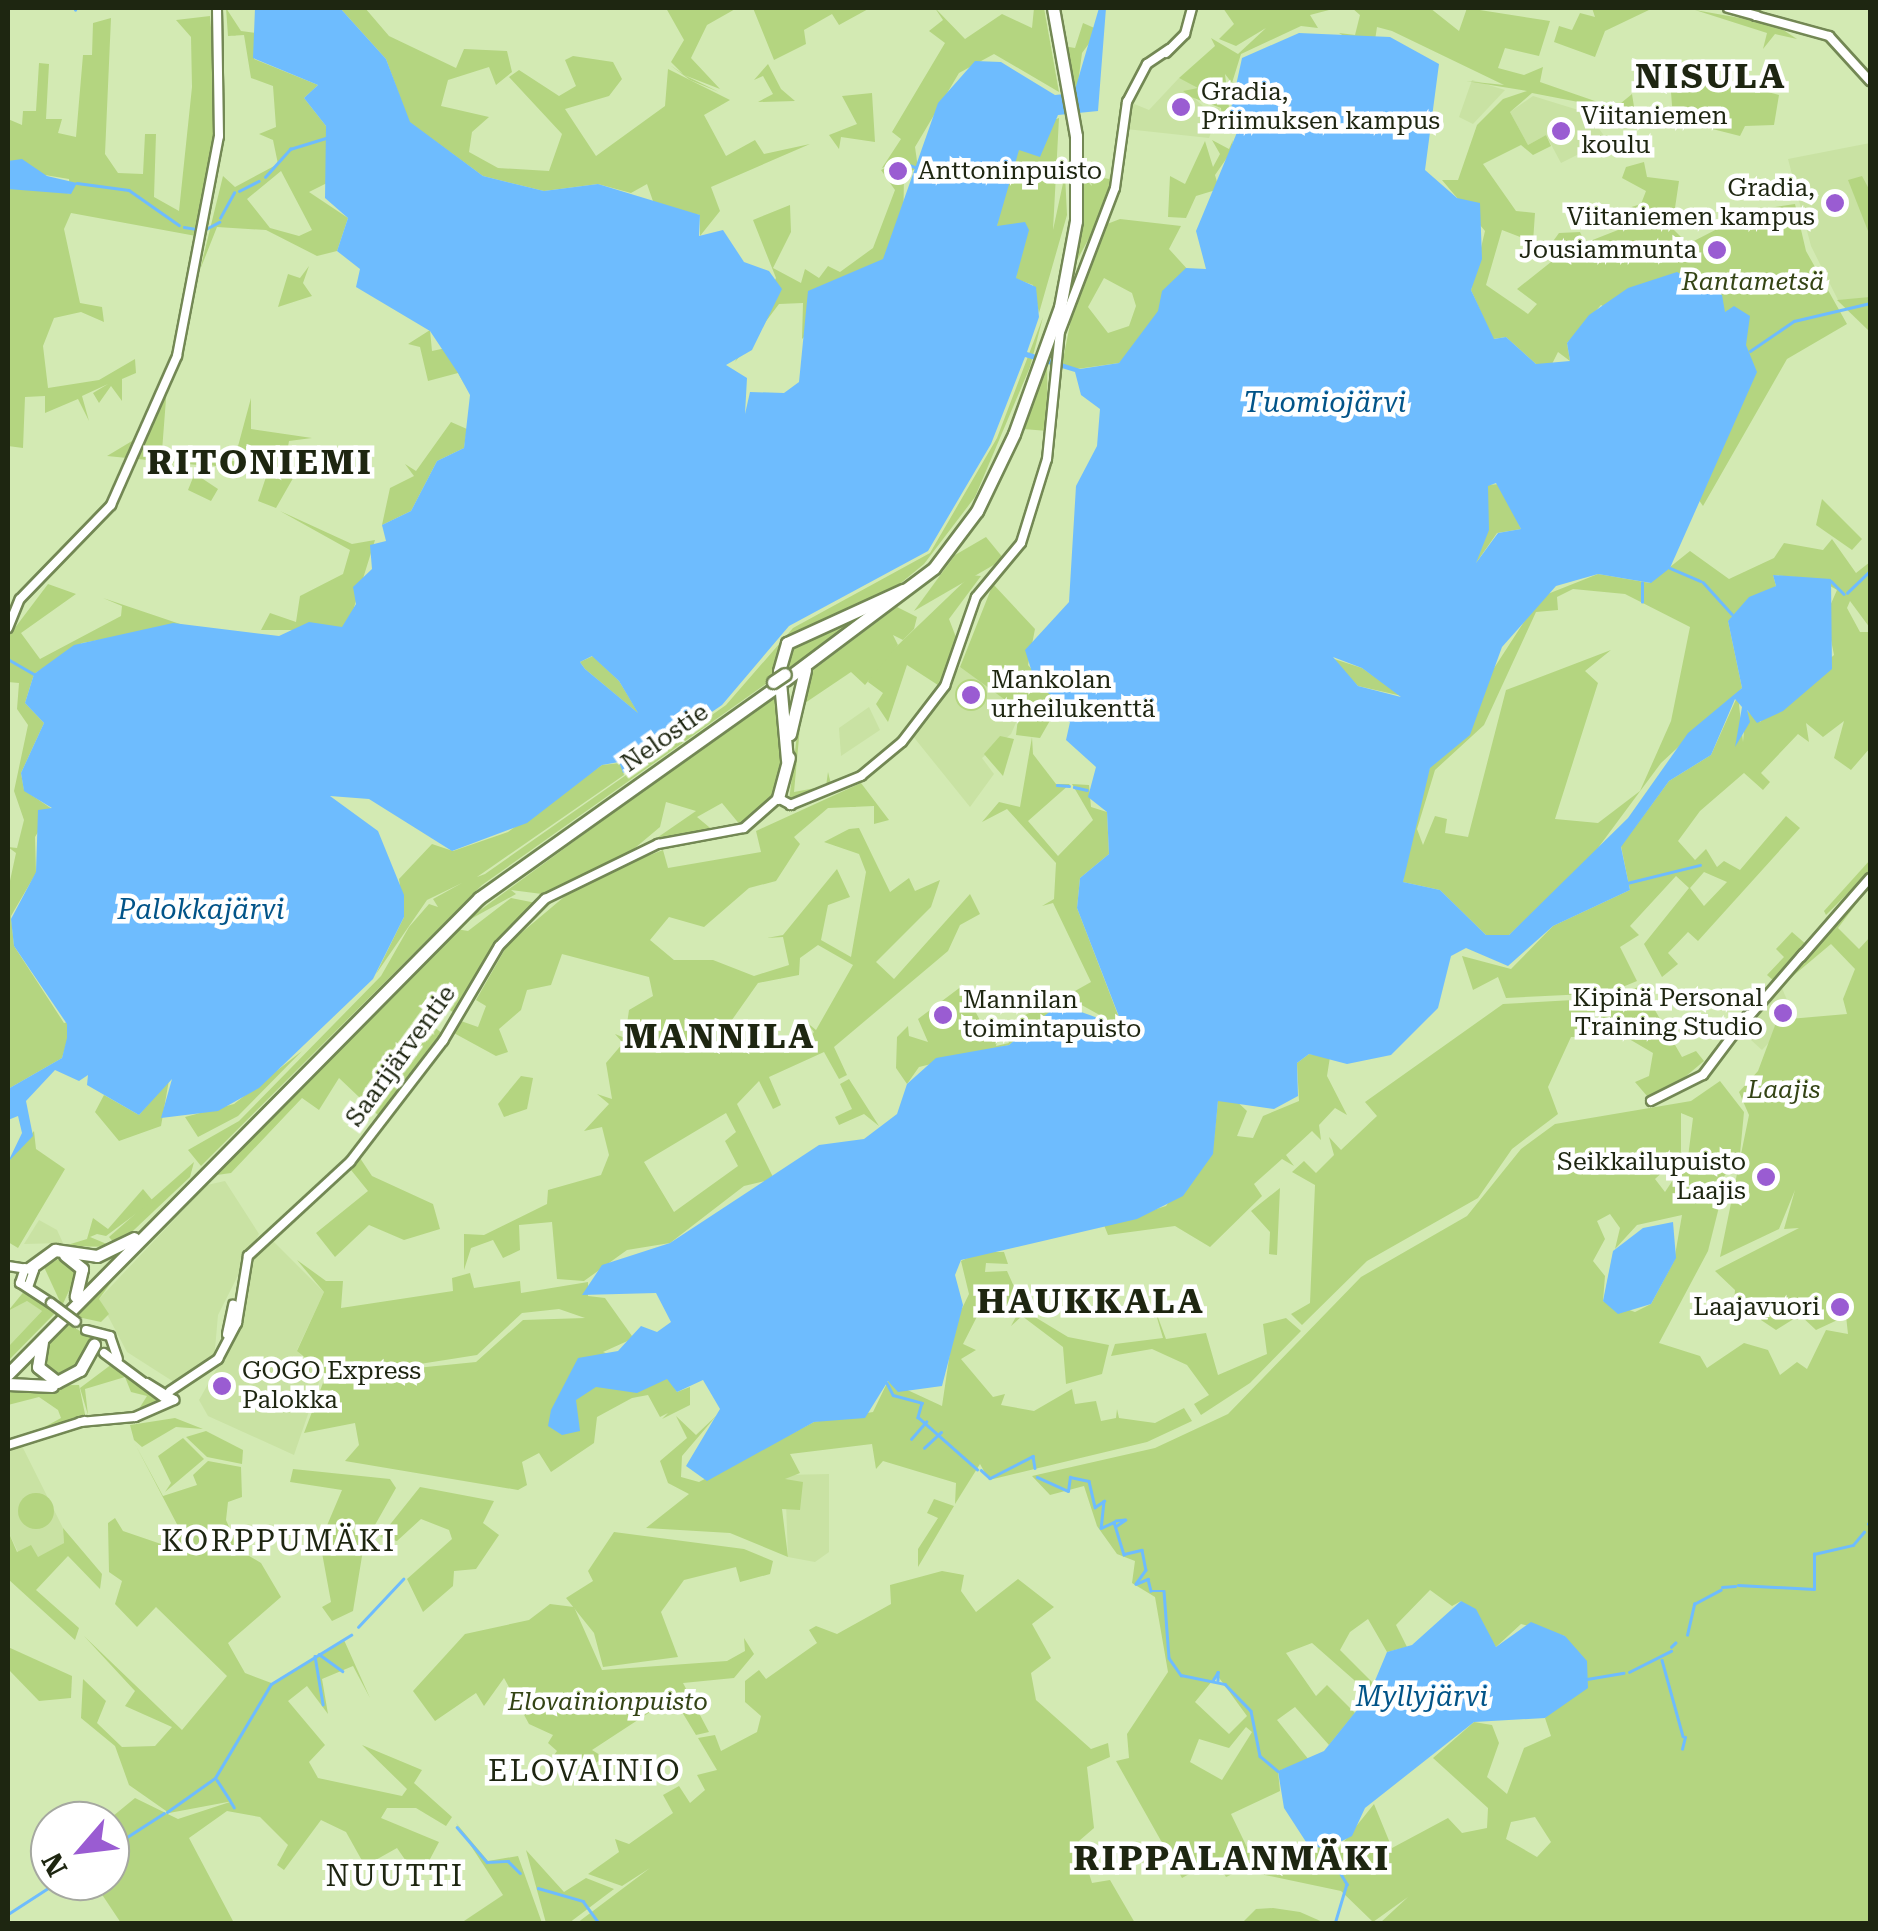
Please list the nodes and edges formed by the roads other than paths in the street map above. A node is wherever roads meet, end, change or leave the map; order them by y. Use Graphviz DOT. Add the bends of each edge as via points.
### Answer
graph roads {
  1 [pos="215,8"];
  2 [pos="1192,8"];
  3 [pos="1715,8"];
  4 [pos="1728,8"];
  5 [pos="1050,10"];
  6 [pos="1742,12"];
  7 [pos="1870,80"];
  8 [pos="1047,362"];
  9 [pos="903,590"];
  10 [pos="8,628"];
  11 [pos="806,666"];
  12 [pos="779,681"];
  13 [pos="787,760"];
  14 [pos="777,800"];
  15 [pos="1870,878"];
  16 [pos="1651,1101"];
  17 [pos="134,1238"];
  18 [pos="9,1267"];
  19 [pos="29,1277"];
  20 [pos="76,1296"];
  21 [pos="43,1338"];
  22 [pos="101,1346"];
  23 [pos="8,1366"];
  24 [pos="8,1374"];
  25 [pos="8,1384"];
  26 [pos="168,1396"];
  27 [pos="8,1445"];
  1 -- 10 [label="main road" via="219,136 185,322 156,413 97,524 36,586"];
  2 -- 8 [label="main road" via="1126,102 1116,188"];
  3 -- 6 [label="main road"];
  4 -- 6 [label="main road"];
  5 -- 8 [label="highway, Nelostie" via="1070,118 1076,221"];
  6 -- 7 [label="main road" via="1835,40"];
  8 -- 9 [label="highway, Nelostie" via="966,518"];
  8 -- 11 [label="highway, Nelostie" via="988,490 949,551"];
  8 -- 14 [label="main road" via="1048,459 1024,536 976,597 945,686 901,741 860,774 791,805"];
  9 -- 12 [label="highway, Nelostie"];
  9 -- 13 [label="highway" via="787,643 778,672"];
  11 -- 12 [label="highway, Nelostie"];
  11 -- 13 [label="highway"];
  12 -- 17 [label="highway, Nelostie" via="471,898"];
  12 -- 21 [label="highway, Nelostie" via="479,898"];
  13 -- 14 [label="highway"];
  14 -- 26 [label="main road, Saarijärventie" via="744,828 651,848 545,899 499,946 442,1041 350,1162 258,1244 215,1365"];
  15 -- 16 [label="main road" via="1693,1084"];
  17 -- 19 [label="highway" via="98,1256 55,1250"];
  17 -- 20 [label="highway, Nelostie"];
  18 -- 19 [label="main road"];
  19 -- 20 [label="highway" via="50,1258 69,1256 83,1273"];
  19 -- 22 [label="main road, bridge"];
  20 -- 23 [label="highway, Nelostie"];
  21 -- 22 [label="highway" via="37,1364 52,1381 74,1375"];
  21 -- 24 [label="highway, Nelostie"];
  22 -- 25 [label="highway" via="67,1385"];
  22 -- 26 [label="main road"];
  26 -- 27 [label="main road, Saarijärventie" via="123,1419 80,1422"];
}
